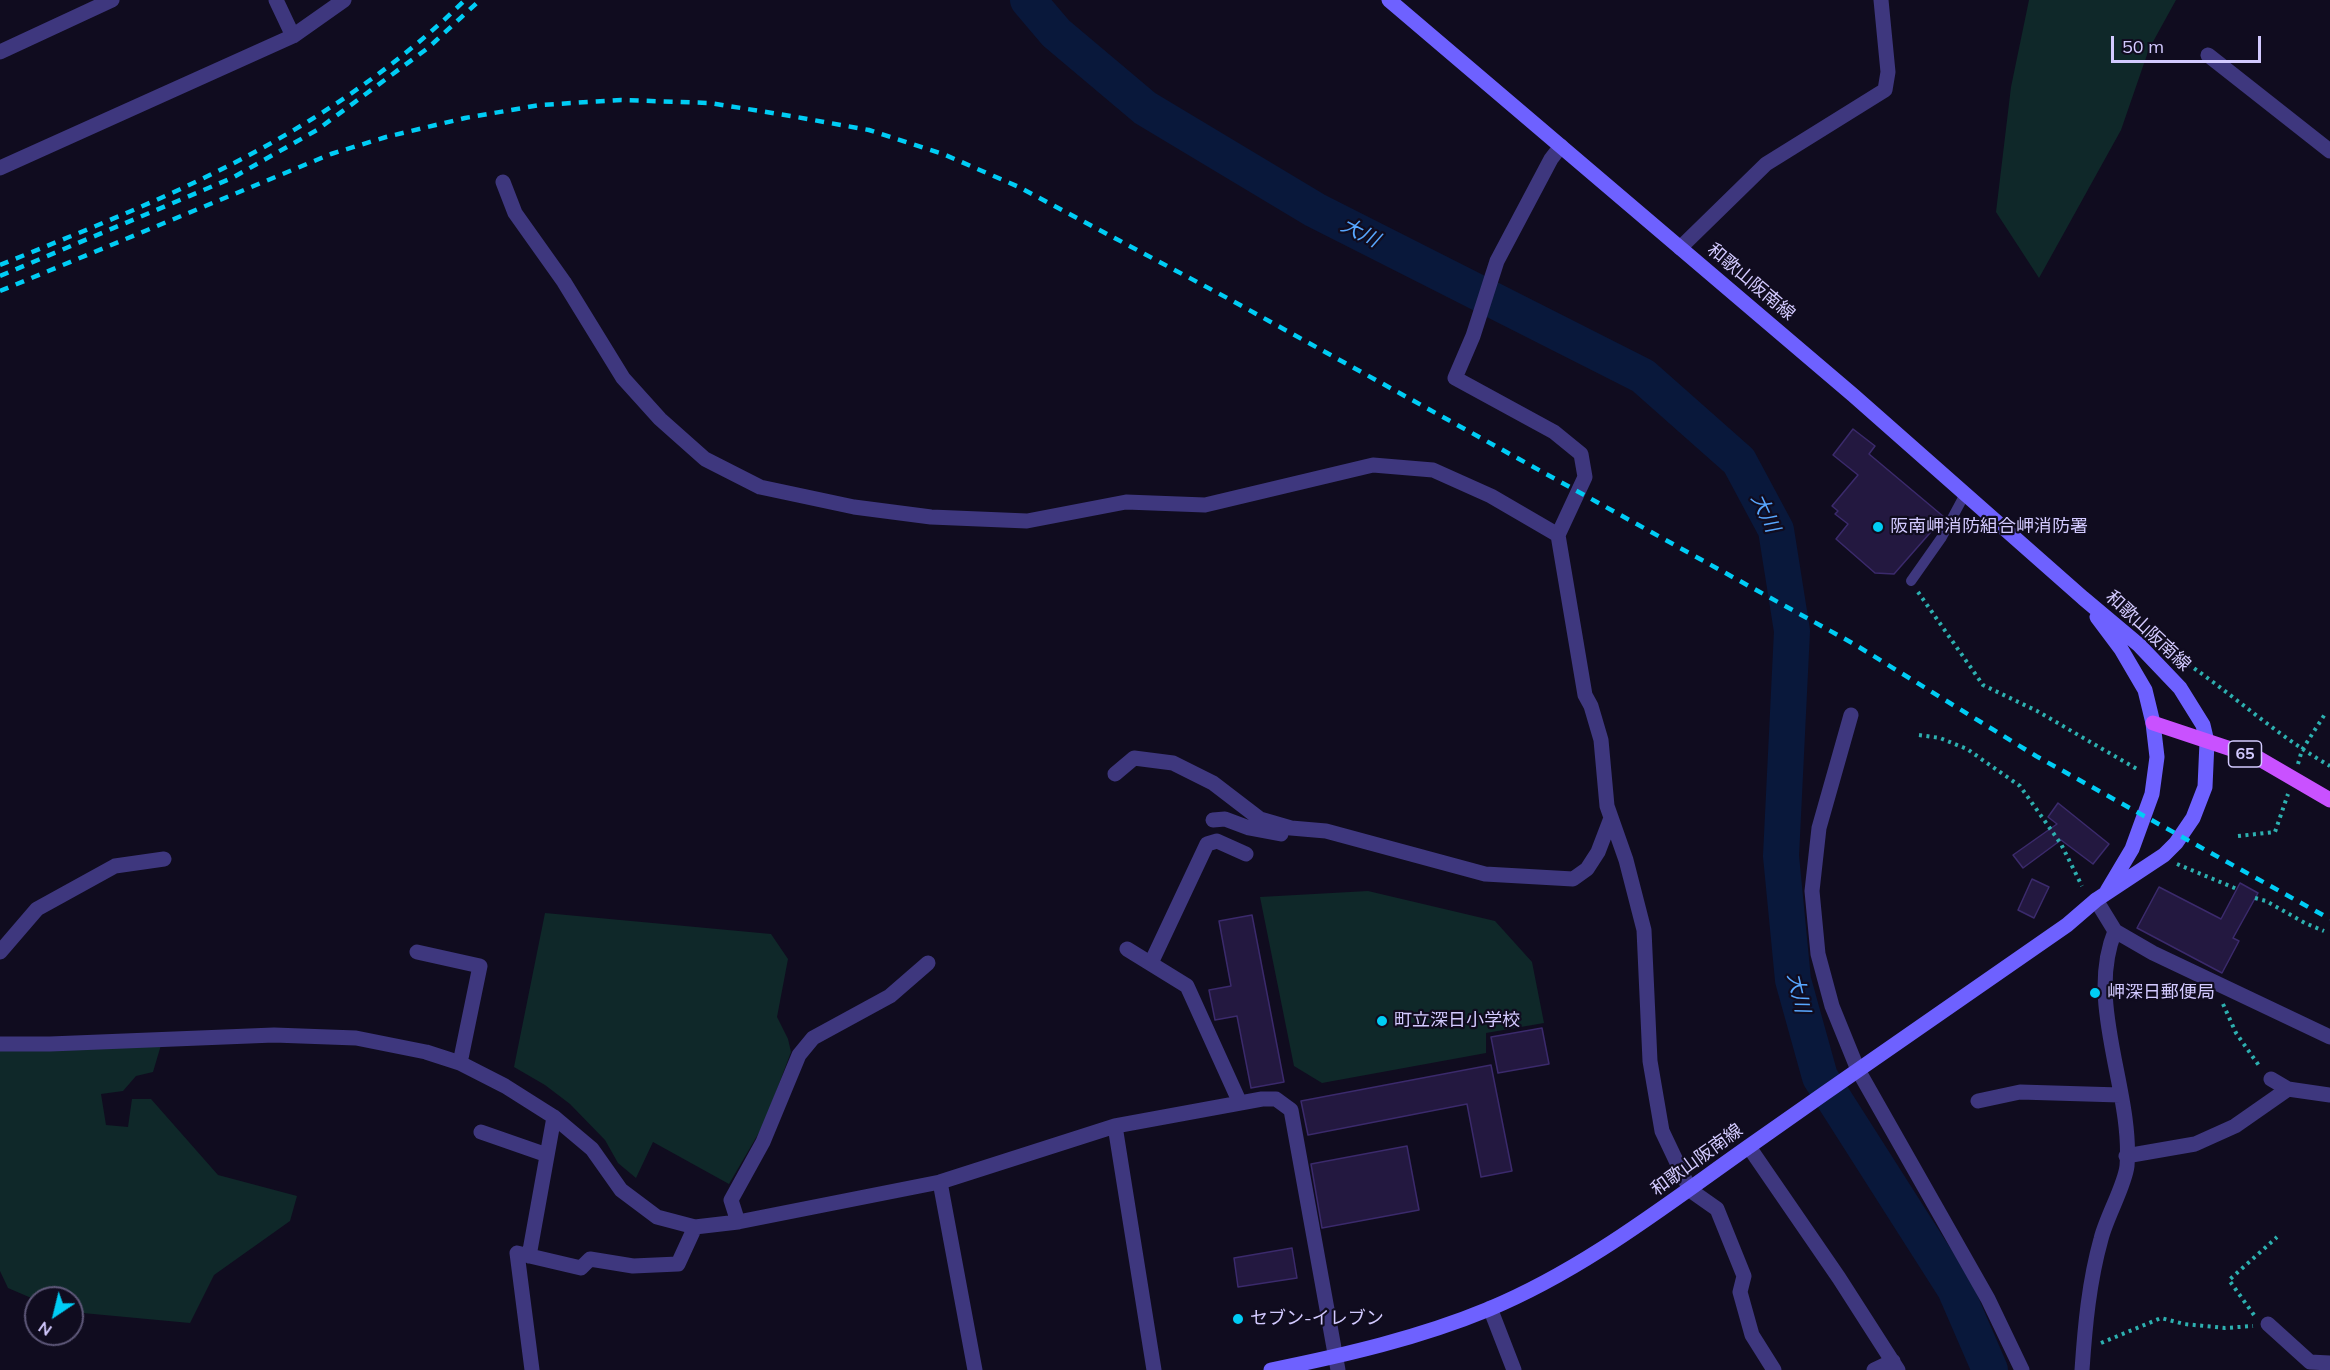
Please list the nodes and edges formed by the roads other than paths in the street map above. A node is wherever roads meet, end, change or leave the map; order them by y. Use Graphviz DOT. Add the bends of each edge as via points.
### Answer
graph roads {
  1 [pos="112,0"];
  2 [pos="276,0"];
  3 [pos="344,0"];
  4 [pos="1389,0"];
  5 [pos="1881,0"];
  6 [pos="293,36"];
  7 [pos="0,52"];
  8 [pos="2208,55"];
  9 [pos="1561,146"];
  10 [pos="2330,151"];
  11 [pos="0,168"];
  12 [pos="503,182"];
  13 [pos="1680,248"];
  14 [pos="1965,494"];
  15 [pos="1558,535"];
  16 [pos="1911,582"];
  17 [pos="2083,598"];
  18 [pos="1851,715"];
  19 [pos="2153,723"];
  20 [pos="2207,742"];
  21 [pos="1115,774"];
  22 [pos="2330,800"];
  23 [pos="1611,818"];
  24 [pos="1213,820"];
  25 [pos="1317,831"];
  26 [pos="1246,854"];
  27 [pos="164,859"];
  28 [pos="2100,898"];
  29 [pos="2115,931"];
  30 [pos="1127,949"];
  31 [pos="0,952"];
  32 [pos="417,952"];
  33 [pos="928,963"];
  34 [pos="1151,963"];
  35 [pos="2330,1037"];
  36 [pos="0,1044"];
  37 [pos="460,1063"];
  38 [pos="1854,1072"];
  39 [pos="2271,1079"];
  40 [pos="2288,1089"];
  41 [pos="2120,1095"];
  42 [pos="2330,1095"];
  43 [pos="1978,1101"];
  44 [pos="1240,1103"];
  45 [pos="554,1117"];
  46 [pos="1115,1126"];
  47 [pos="481,1132"];
  48 [pos="1749,1147"];
  49 [pos="547,1155"];
  50 [pos="2127,1156"];
  51 [pos="940,1182"];
  52 [pos="1689,1190"];
  53 [pos="738,1222"];
  54 [pos="695,1227"];
  55 [pos="529,1256"];
  56 [pos="1490,1308"];
  57 [pos="2265,1324"];
  58 [pos="1337,1364"];
  59 [pos="2330,1364"];
  60 [pos="1895,1366"];
  61 [pos="1770,1369"];
  62 [pos="532,1370"];
  63 [pos="975,1370"];
  64 [pos="1154,1370"];
  65 [pos="1271,1370"];
  66 [pos="1514,1370"];
  67 [pos="1874,1370"];
  68 [pos="2022,1370"];
  69 [pos="2082,1370"];
  1 -- 7 [label="street"];
  2 -- 6 [label="street"];
  3 -- 6 [label="street"];
  4 -- 9 [label="main road, 和歌山阪南線"];
  5 -- 13 [label="street" via="1888,72 1885,90 1766,164"];
  6 -- 11 [label="street"];
  8 -- 10 [label="street"];
  9 -- 13 [label="main road, 和歌山阪南線"];
  9 -- 15 [label="street" via="1497,261 1455,378 1554,432 1581,454 1585,477"];
  12 -- 15 [label="street" via="515,213 564,282 623,378 660,419 705,459 760,487 854,507 1027,521 1126,502 1205,505 1373,465 1433,470 1491,496"];
  13 -- 14 [label="main road, 和歌山阪南線"];
  14 -- 16 [label="lane"];
  14 -- 17 [label="main road, 和歌山阪南線"];
  15 -- 23 [label="street" via="1585,695 1601,740"];
  17 -- 19 [label="main road, 和歌山阪南線" via="2121,649 2145,690"];
  17 -- 20 [label="main road, 和歌山阪南線" via="2139,645 2180,688 2203,725"];
  18 -- 38 [label="street" via="1819,828 1812,891 1818,954"];
  19 -- 20 [label="main road, 65"];
  19 -- 28 [label="main road, 和歌山阪南線" via="2157,757 2152,794 2132,849"];
  20 -- 22 [label="main road, 65" via="2258,758"];
  20 -- 28 [label="main road, 和歌山阪南線" via="2205,787 2193,818 2176,843"];
  21 -- 25 [label="street" via="1134,758 1173,763 1214,783 1260,819"];
  23 -- 25 [label="street" via="1598,852 1587,869 1574,879 1485,874"];
  23 -- 52 [label="street" via="1644,930 1650,1061 1662,1131"];
  24 -- 25 [label="street" via="1225,819 1280,834"];
  26 -- 34 [label="street" via="1217,841 1206,844"];
  27 -- 31 [label="street" via="115,866 38,909"];
  28 -- 29 [label="street"];
  28 -- 38 [label="main road, 和歌山阪南線"];
  29 -- 35 [label="street"];
  29 -- 41 [label="street" via="2104,977"];
  30 -- 34 [label="street"];
  32 -- 37 [label="street" via="480,966"];
  33 -- 53 [label="street" via="890,996 813,1038 799,1055 763,1142 731,1200"];
  34 -- 44 [label="street" via="1187,986"];
  36 -- 37 [label="street" via="274,1035 345,1038 426,1052"];
  37 -- 45 [label="street"];
  38 -- 48 [label="main road, 和歌山阪南線"];
  38 -- 68 [label="street" via="1982,1289"];
  39 -- 40 [label="street"];
  40 -- 42 [label="street"];
  40 -- 50 [label="street" via="2235,1126 2195,1144"];
  41 -- 43 [label="street" via="2020,1092"];
  41 -- 50 [label="street"];
  44 -- 46 [label="street"];
  44 -- 58 [label="street" via="1276,1099 1291,1110"];
  45 -- 49 [label="street"];
  45 -- 54 [label="street" via="592,1149 621,1190 657,1217"];
  46 -- 51 [label="street"];
  46 -- 64 [label="street"];
  47 -- 49 [label="street"];
  48 -- 52 [label="main road, 和歌山阪南線"];
  48 -- 60 [label="street"];
  49 -- 55 [label="street"];
  50 -- 69 [label="street" via="2127,1168 2101,1238 2089,1292"];
  51 -- 53 [label="street"];
  51 -- 63 [label="street"];
  52 -- 56 [label="main road, 和歌山阪南線" via="1630,1232"];
  52 -- 61 [label="street" via="1717,1209 1744,1276 1740,1292 1752,1335"];
  53 -- 54 [label="street"];
  54 -- 55 [label="street" via="678,1264 633,1266 590,1258 581,1268"];
  55 -- 62 [label="street" via="517,1253"];
  56 -- 58 [label="main road, 和歌山阪南線"];
  56 -- 66 [label="street"];
  57 -- 59 [label="street" via="2310,1362"];
  58 -- 65 [label="main road, 和歌山阪南線"];
  60 -- 67 [label="street"];
}
